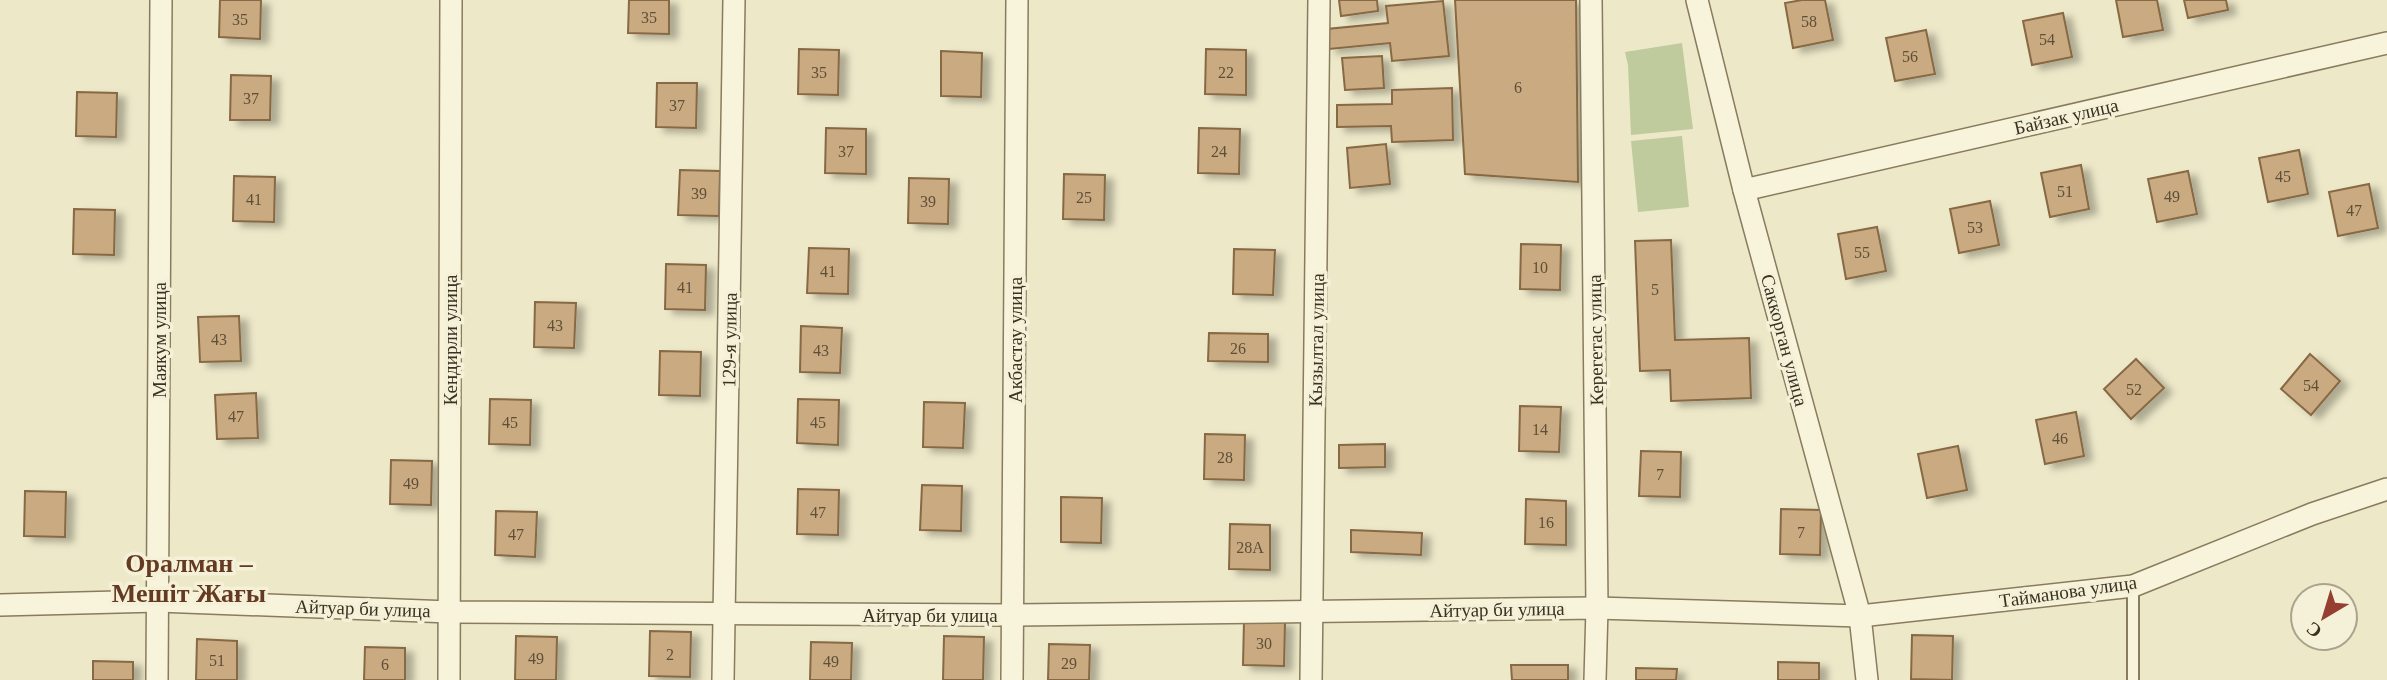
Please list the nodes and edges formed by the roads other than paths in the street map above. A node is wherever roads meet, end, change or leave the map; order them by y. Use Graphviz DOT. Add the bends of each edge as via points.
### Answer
graph roads {
  1 [pos="161,0"];
  2 [pos="451,0"];
  3 [pos="734,0"];
  4 [pos="1017,0"];
  5 [pos="1319,0"];
  6 [pos="1591,0"];
  7 [pos="1698,0"];
  8 [pos="2387,43"];
  9 [pos="1744,190"];
  10 [pos="2387,489"];
  11 [pos="2133,586"];
  12 [pos="158,601"];
  13 [pos="0,605"];
  14 [pos="1597,608"];
  15 [pos="1313,611"];
  16 [pos="450,612"];
  17 [pos="724,613"];
  18 [pos="1013,615"];
  19 [pos="1860,616"];
  20 [pos="157,680"];
  21 [pos="449,680"];
  22 [pos="723,680"];
  23 [pos="1012,680"];
  24 [pos="1311,680"];
  25 [pos="1595,680"];
  26 [pos="1867,680"];
  27 [pos="2133,680"];
  1 -- 12 [label="street, Маякум улица"];
  2 -- 16 [label="street, Кендирли улица"];
  3 -- 17 [label="street, 129-я улица"];
  4 -- 18 [label="street, Акбастау улица"];
  5 -- 15 [label="street, Кызылтал улица"];
  6 -- 14 [label="street, Керегетас улица"];
  7 -- 9 [label="street, Саккорган улица"];
  8 -- 9 [label="street, Байзак улица"];
  9 -- 19 [label="street, Саккорган улица"];
  10 -- 11 [label="street, Тайманова улица"];
  11 -- 19 [label="street, Тайманова улица"];
  11 -- 27 [label="lane"];
  12 -- 13 [label="street, Айтуар би улица"];
  12 -- 16 [label="street, Айтуар би улица"];
  12 -- 20 [label="street, Маякум улица"];
  14 -- 15 [label="street, Айтуар би улица"];
  14 -- 19 [label="street, Айтуар би улица"];
  14 -- 25 [label="street, Керегетас улица"];
  15 -- 18 [label="street, Айтуар би улица"];
  15 -- 24 [label="street, Кызылтал улица"];
  16 -- 17 [label="street, Айтуар би улица"];
  16 -- 21 [label="street, Кендирли улица"];
  17 -- 18 [label="street, Айтуар би улица"];
  17 -- 22 [label="street, 129-я улица"];
  18 -- 23 [label="street, Акбастау улица"];
  19 -- 26 [label="street, Саккорган улица"];
}
